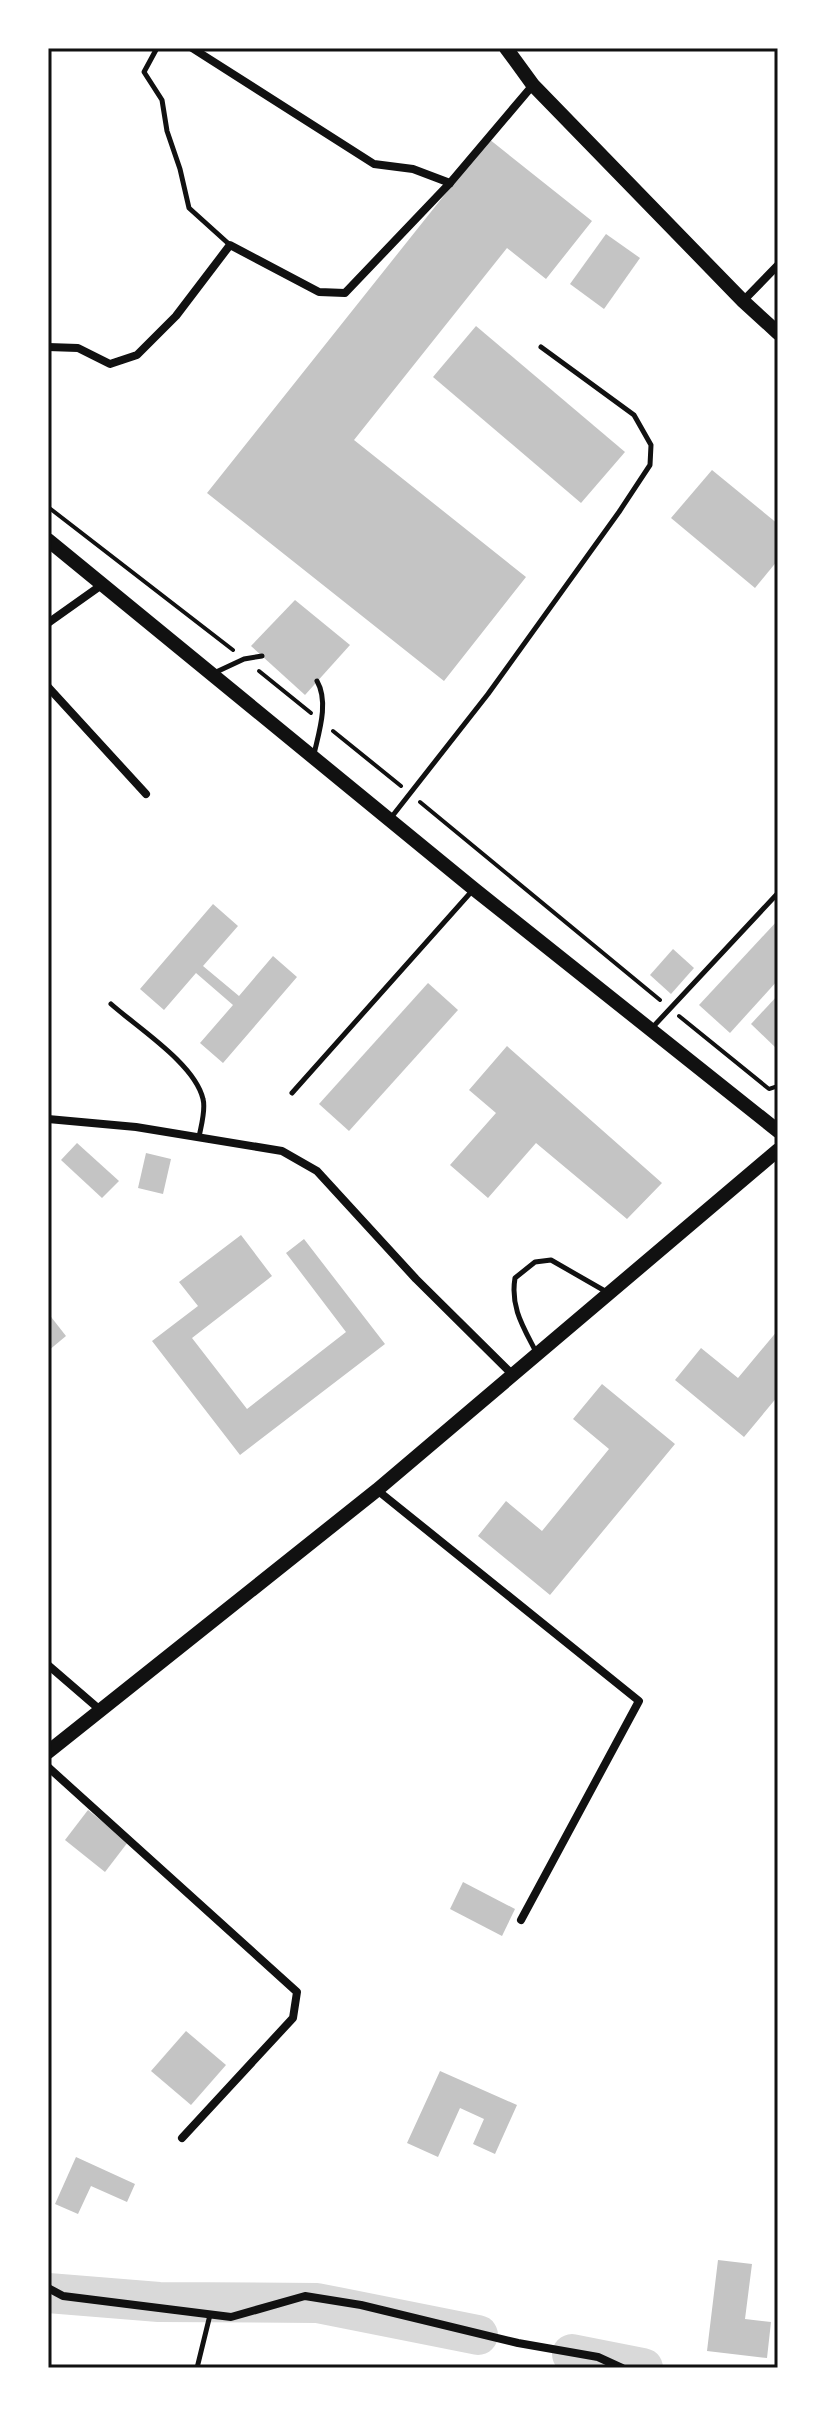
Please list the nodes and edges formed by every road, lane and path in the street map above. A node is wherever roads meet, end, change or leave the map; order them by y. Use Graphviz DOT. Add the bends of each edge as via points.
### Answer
graph roads {
  1 [pos="157,48"];
  2 [pos="192,48"];
  3 [pos="507,48"];
  4 [pos="533,85"];
  5 [pos="450,183"];
  6 [pos="230,245"];
  7 [pos="778,265"];
  8 [pos="743,301"];
  9 [pos="778,333"];
  10 [pos="48,347"];
  11 [pos="541,347"];
  12 [pos="48,540"];
  13 [pos="104,584"];
  14 [pos="48,623"];
  15 [pos="262,656"];
  16 [pos="213,674"];
  17 [pos="317,681"];
  18 [pos="48,687"];
  19 [pos="314,757"];
  20 [pos="146,794"];
  21 [pos="390,820"];
  22 [pos="474,889"];
  23 [pos="778,893"];
  24 [pos="111,1004"];
  25 [pos="650,1030"];
  26 [pos="292,1093"];
  27 [pos="48,1119"];
  28 [pos="778,1131"];
  29 [pos="199,1137"];
  30 [pos="778,1150"];
  31 [pos="609,1294"];
  32 [pos="538,1355"];
  33 [pos="514,1376"];
  34 [pos="377,1490"];
  35 [pos="48,1665"];
  36 [pos="99,1709"];
  37 [pos="48,1752"];
  38 [pos="48,1767"];
  39 [pos="521,1920"];
  40 [pos="182,2138"];
  41 [pos="48,2288"];
  42 [pos="210,2315"];
  43 [pos="197,2368"];
  44 [pos="622,2368"];
  1 -- 6 [label="lane" via="144,72 162,100 189,208"];
  2 -- 5 [label="street" via="374,164 413,169"];
  3 -- 4 [label="main road"];
  4 -- 5 [label="street"];
  4 -- 8 [label="main road"];
  5 -- 6 [label="street" via="345,293 319,292"];
  6 -- 10 [label="street" via="176,316 137,355 110,364 78,348"];
  7 -- 8 [label="street"];
  8 -- 9 [label="main road"];
  11 -- 21 [label="lane" via="634,415 651,445 650,465 488,694"];
  12 -- 13 [label="main road"];
  13 -- 14 [label="street"];
  13 -- 16 [label="main road"];
  15 -- 16 [label="lane"];
  16 -- 19 [label="main road"];
  17 -- 19 [label="lane" via="323,691"];
  18 -- 20 [label="street"];
  19 -- 21 [label="main road"];
  21 -- 22 [label="main road"];
  22 -- 25 [label="main road"];
  22 -- 26 [label="lane"];
  23 -- 25 [label="lane"];
  24 -- 29 [label="lane" via="196,1080 204,1102"];
  25 -- 28 [label="main road"];
  27 -- 29 [label="street"];
  29 -- 33 [label="street" via="282,1151 317,1171"];
  30 -- 31 [label="main road"];
  31 -- 32 [label="main road"];
  31 -- 32 [label="lane" via="551,1260 535,1262 515,1278 515,1310"];
  32 -- 33 [label="main road"];
  33 -- 34 [label="main road"];
  34 -- 36 [label="main road"];
  34 -- 39 [label="street" via="639,1701"];
  35 -- 36 [label="street"];
  36 -- 37 [label="main road"];
  38 -- 40 [label="street" via="297,1992 293,2018"];
  41 -- 42 [label="street" via="63,2296"];
  42 -- 43 [label="lane"];
  42 -- 44 [label="street" via="231,2317 305,2296 598,2357"];
}
